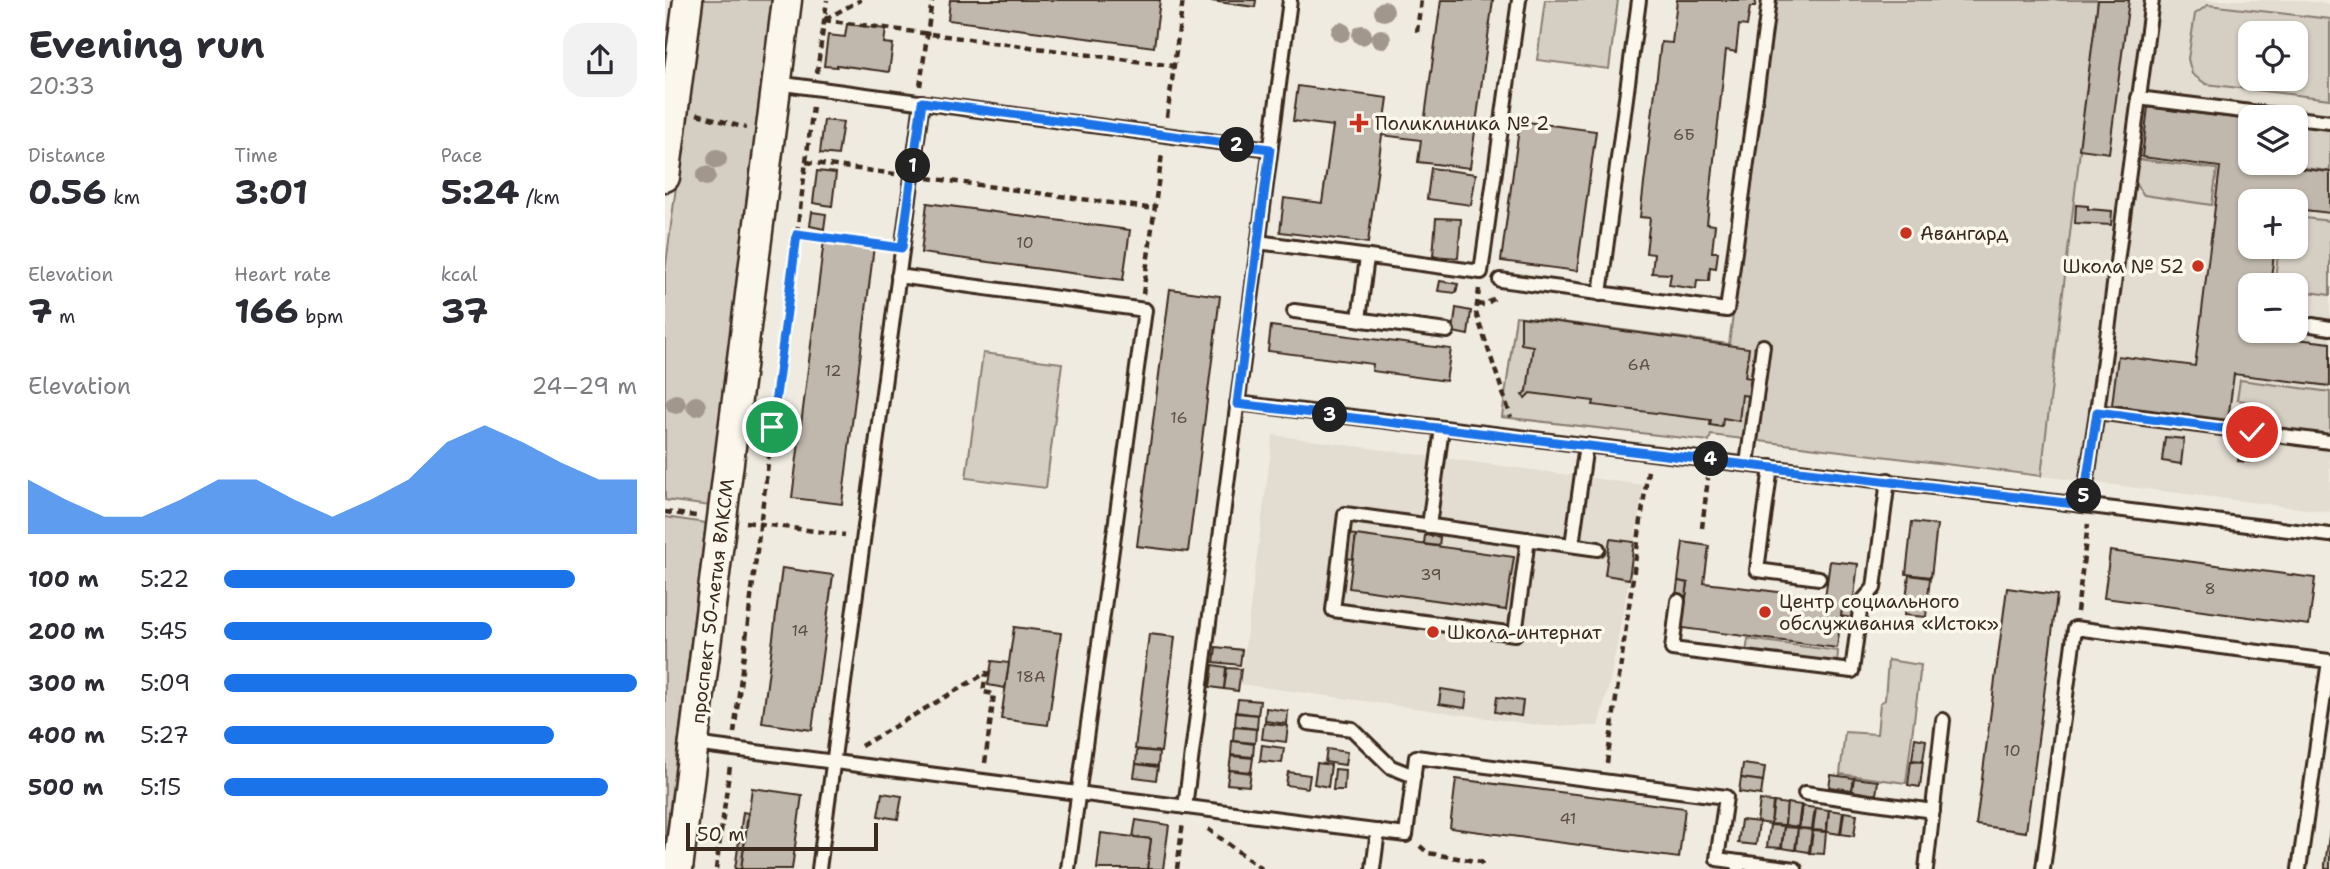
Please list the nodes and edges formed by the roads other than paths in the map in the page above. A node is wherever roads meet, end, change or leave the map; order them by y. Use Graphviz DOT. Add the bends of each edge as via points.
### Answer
graph roads {
  1 [pos="688,0"];
  2 [pos="787,0"];
  3 [pos="1290,0"];
  4 [pos="1519,0"];
  5 [pos="1639,0"];
  6 [pos="1769,0"];
  7 [pos="2152,0"];
  8 [pos="672,75"];
  9 [pos="776,83"];
  10 [pos="2138,98"];
  11 [pos="920,102"];
  12 [pos="2238,111"];
  13 [pos="2308,120"];
  14 [pos="2330,122"];
  15 [pos="1270,149"];
  16 [pos="665,177"];
  17 [pos="1258,242"];
  18 [pos="1367,257"];
  19 [pos="898,276"];
  20 [pos="1500,280"];
  21 [pos="1600,294"];
  22 [pos="1294,311"];
  23 [pos="1359,319"];
  24 [pos="2312,325"];
  25 [pos="2330,328"];
  26 [pos="1447,331"];
  27 [pos="1763,346"];
  28 [pos="1237,404"];
  29 [pos="2097,412"];
  30 [pos="1442,428"];
  31 [pos="2330,442"];
  32 [pos="1586,445"];
  33 [pos="1747,464"];
  34 [pos="1771,467"];
  35 [pos="1888,480"];
  36 [pos="2087,505"];
  37 [pos="1429,526"];
  38 [pos="2330,535"];
  39 [pos="1528,539"];
  40 [pos="1571,545"];
  41 [pos="1598,549"];
  42 [pos="1819,578"];
  43 [pos="1678,601"];
  44 [pos="1943,720"];
  45 [pos="1308,723"];
  46 [pos="693,744"];
  47 [pos="833,762"];
  48 [pos="1414,776"];
  49 [pos="1078,793"];
  50 [pos="1805,793"];
  51 [pos="1185,809"];
  52 [pos="1933,811"];
  53 [pos="1378,831"];
  54 [pos="1738,865"];
  55 [pos="678,869"];
  56 [pos="819,869"];
  57 [pos="1068,869"];
  58 [pos="1373,869"];
  59 [pos="1795,869"];
  60 [pos="1926,869"];
  61 [pos="2043,869"];
  62 [pos="2299,869"];
  1 -- 8 [label="street"];
  2 -- 9 [label="street, проспект 50-летия ВЛКСМ"];
  3 -- 15 [label="lane"];
  4 -- 18 [label="lane" via="1481,272"];
  5 -- 21 [label="lane"];
  6 -- 21 [label="lane" via="1727,310"];
  7 -- 10 [label="lane"];
  8 -- 16 [label="street" via="674,110"];
  9 -- 11 [label="lane"];
  9 -- 46 [label="street, проспект 50-летия ВЛКСМ"];
  10 -- 12 [label="lane"];
  10 -- 29 [label="lane"];
  11 -- 15 [label="lane"];
  11 -- 19 [label="lane"];
  13 -- 14 [label="lane"];
  15 -- 17 [label="lane"];
  17 -- 18 [label="lane"];
  17 -- 28 [label="lane"];
  18 -- 23 [label="lane"];
  19 -- 47 [label="lane"];
  19 -- 49 [label="lane" via="1145,310"];
  20 -- 21 [label="lane"];
  22 -- 23 [label="lane"];
  23 -- 26 [label="lane"];
  24 -- 25 [label="lane"];
  27 -- 33 [label="lane"];
  28 -- 30 [label="lane"];
  28 -- 51 [label="lane"];
  29 -- 31 [label="lane"];
  29 -- 36 [label="lane"];
  30 -- 32 [label="lane"];
  30 -- 37 [label="lane"];
  32 -- 33 [label="lane"];
  32 -- 40 [label="lane"];
  33 -- 34 [label="lane"];
  34 -- 35 [label="lane"];
  34 -- 42 [label="lane" via="1757,570"];
  35 -- 36 [label="lane"];
  35 -- 43 [label="lane" via="1874,588 1861,603 1852,671 1672,649"];
  36 -- 38 [label="lane"];
  37 -- 39 [label="lane"];
  37 -- 39 [label="lane" via="1345,514 1332,610 1515,634"];
  39 -- 40 [label="lane"];
  40 -- 41 [label="lane"];
  44 -- 52 [label="lane"];
  45 -- 48 [label="lane" via="1352,729 1391,766"];
  46 -- 47 [label="lane"];
  46 -- 55 [label="street, проспект 50-летия ВЛКСМ"];
  47 -- 49 [label="lane"];
  47 -- 56 [label="lane"];
  48 -- 53 [label="lane" via="1406,835"];
  48 -- 54 [label="lane" via="1416,757 1726,797 1717,859"];
  49 -- 51 [label="lane"];
  49 -- 57 [label="lane"];
  50 -- 52 [label="lane"];
  51 -- 53 [label="lane"];
  52 -- 60 [label="lane"];
  53 -- 58 [label="lane"];
  54 -- 59 [label="lane"];
  61 -- 62 [label="lane" via="2075,628 2329,661"];
}
